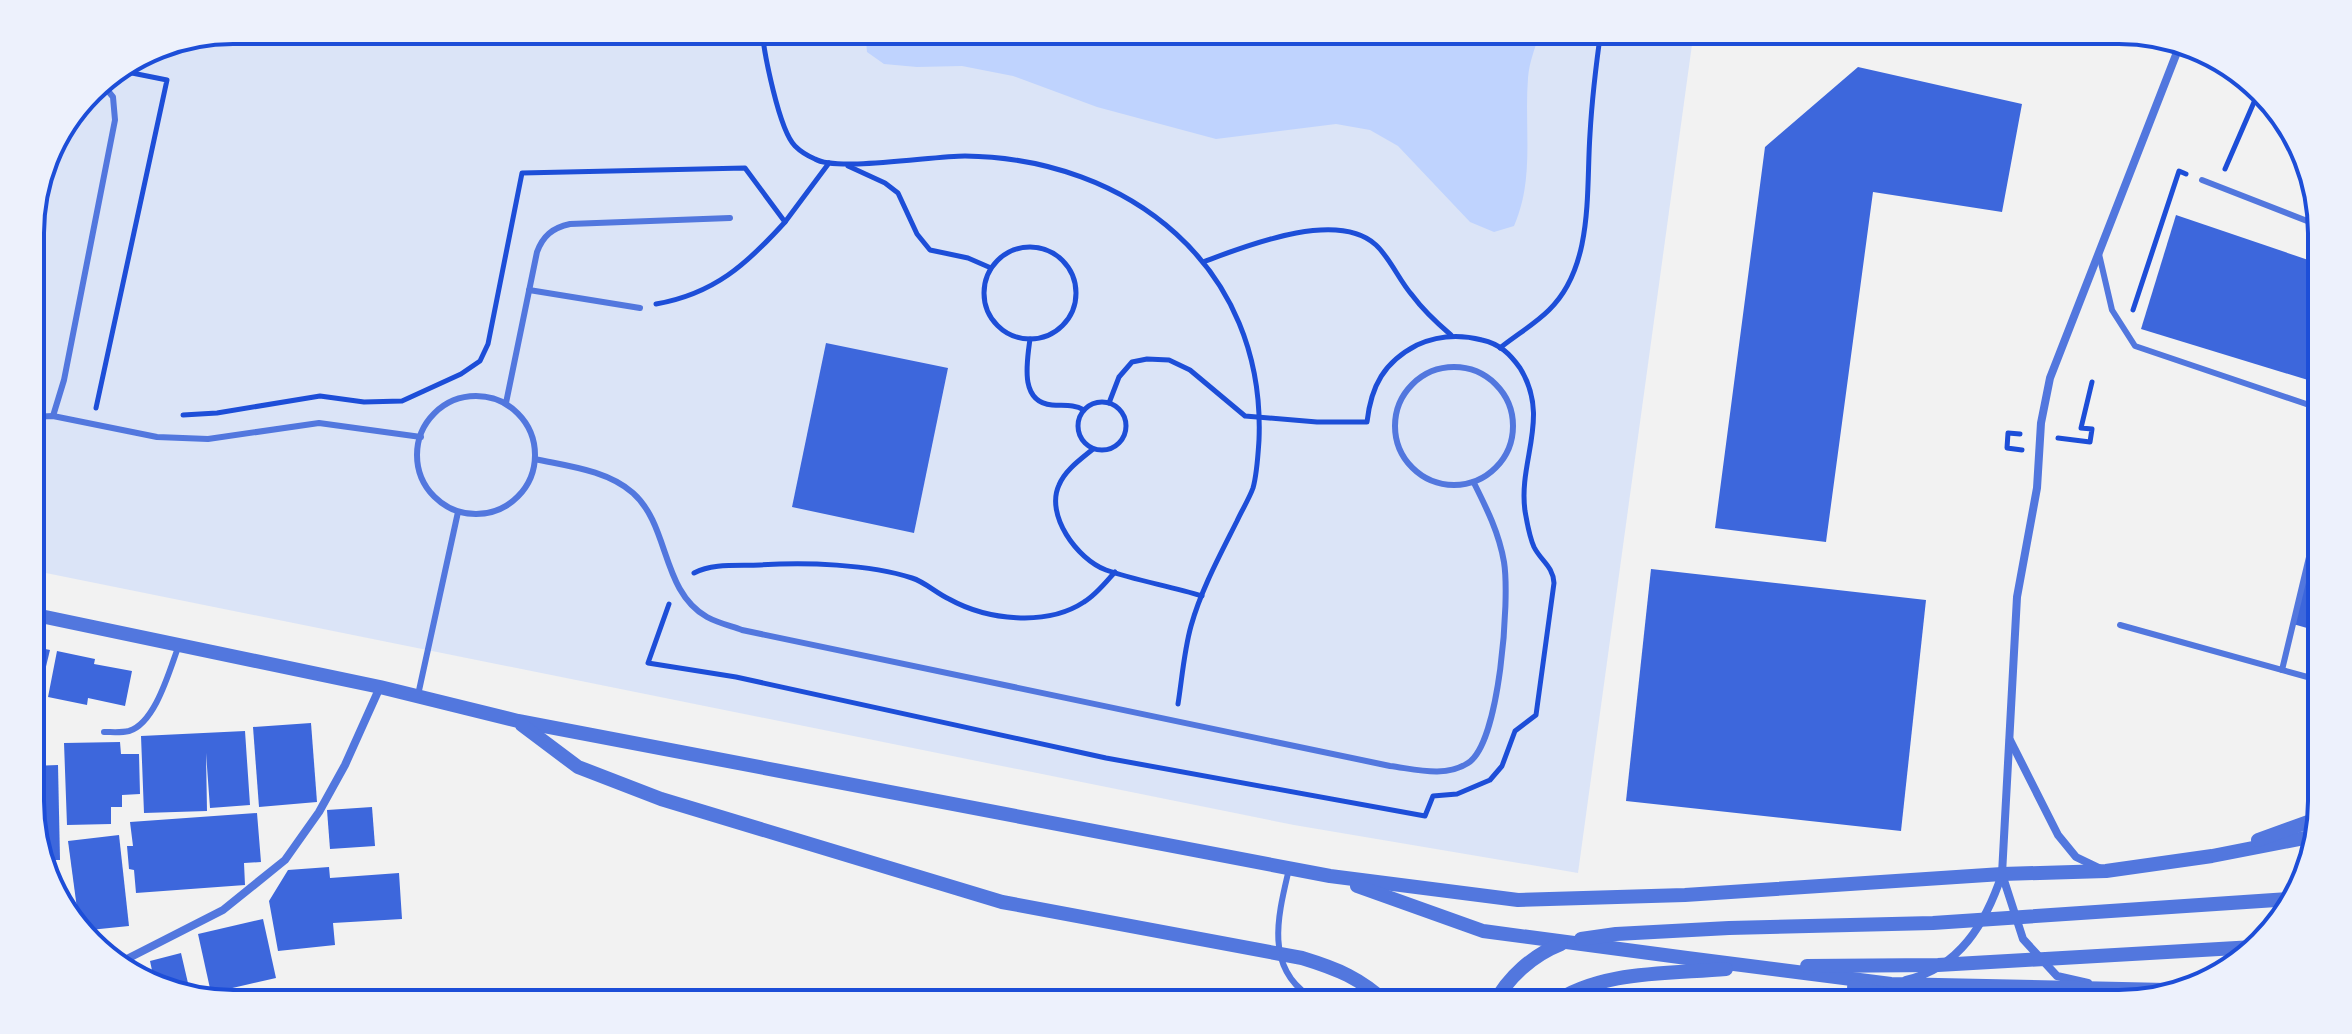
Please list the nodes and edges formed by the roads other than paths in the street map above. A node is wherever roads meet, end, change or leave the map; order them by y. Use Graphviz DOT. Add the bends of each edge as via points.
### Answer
graph roads {
  1 [pos="2177,53"];
  2 [pos="108,91"];
  3 [pos="2202,180"];
  4 [pos="730,218"];
  5 [pos="2307,221"];
  6 [pos="2098,252"];
  7 [pos="529,290"];
  8 [pos="640,308"];
  9 [pos="506,403"];
  10 [pos="2308,405"];
  11 [pos="44,416"];
  12 [pos="53,416"];
  13 [pos="421,437"];
  14 [pos="535,459"];
  15 [pos="1474,483"];
  16 [pos="458,512"];
  17 [pos="2308,561"];
  18 [pos="44,617"];
  19 [pos="2120,625"];
  20 [pos="179,645"];
  21 [pos="2282,670"];
  22 [pos="2308,677"];
  23 [pos="380,687"];
  24 [pos="418,695"];
  25 [pos="518,721"];
  26 [pos="104,732"];
  27 [pos="2010,740"];
  28 [pos="2306,822"];
  29 [pos="2304,838"];
  30 [pos="2212,856"];
  31 [pos="1289,869"];
  32 [pos="2106,871"];
  33 [pos="2002,874"];
  34 [pos="1330,876"];
  35 [pos="2280,900"];
  36 [pos="2238,948"];
  37 [pos="129,958"];
  38 [pos="1758,966"];
  39 [pos="1891,984"];
  40 [pos="2112,988"];
  41 [pos="2138,989"];
  42 [pos="1303,990"];
  43 [pos="1373,990"];
  44 [pos="1502,990"];
  45 [pos="1571,990"];
  46 [pos="1865,990"];
  1 -- 6 [label="street"];
  2 -- 12 [label="lane" via="115,120"];
  3 -- 5 [label="lane"];
  4 -- 7 [label="lane" via="558,226 541,241"];
  6 -- 10 [label="lane" via="2112,310 2135,346"];
  6 -- 27 [label="street" via="2050,378 2044,408 2037,488 2017,597"];
  7 -- 8 [label="lane"];
  7 -- 9 [label="lane"];
  9 -- 13 [label="lane" via="470,396 452,400 436,411"];
  9 -- 14 [label="lane" via="531,431"];
  11 -- 12 [label="lane"];
  12 -- 13 [label="lane" via="157,437 208,439 319,423"];
  13 -- 16 [label="lane" via="418,468 426,487"];
  14 -- 15 [label="lane" via="607,477 632,492 648,510 691,604 708,618 742,630 1430,771 1453,770 1471,761 1495,710 1507,593 1496,530"];
  14 -- 16 [label="lane" via="528,485 516,500 479,515"];
  15 -- 15 [label="lane" via="1453,486 1415,472 1395,437 1402,396 1433,370 1451,366 1478,372 1501,389 1509,406 1511,443 1503,460"];
  16 -- 24 [label="lane"];
  17 -- 21 [label="lane"];
  18 -- 20 [label="street"];
  19 -- 21 [label="lane"];
  20 -- 23 [label="street"];
  20 -- 26 [label="lane" via="162,692 144,721 132,730"];
  21 -- 22 [label="lane"];
  23 -- 24 [label="street"];
  23 -- 37 [label="street" via="326,800 285,860 223,910"];
  24 -- 25 [label="street"];
  25 -- 31 [label="street"];
  25 -- 43 [label="street" via="578,767 661,799 1002,902 1302,958 1341,970"];
  27 -- 32 [label="street" via="2058,835 2076,857"];
  27 -- 33 [label="street"];
  28 -- 30 [label="street"];
  29 -- 30 [label="street"];
  30 -- 32 [label="street"];
  31 -- 34 [label="street"];
  31 -- 42 [label="lane" via="1277,920 1283,970"];
  32 -- 33 [label="street"];
  33 -- 34 [label="street" via="1518,900"];
  33 -- 39 [label="street" via="1971,940 1922,976"];
  33 -- 40 [label="street" via="2023,939 2044,965 2057,976"];
  34 -- 39 [label="street" via="1483,931"];
  35 -- 44 [label="street" via="1933,923 1616,934 1546,950"];
  36 -- 38 [label="street" via="1938,965"];
  38 -- 45 [label="street" via="1609,979"];
  38 -- 46 [label="street"];
  39 -- 40 [label="street"];
  40 -- 41 [label="street"];
}
